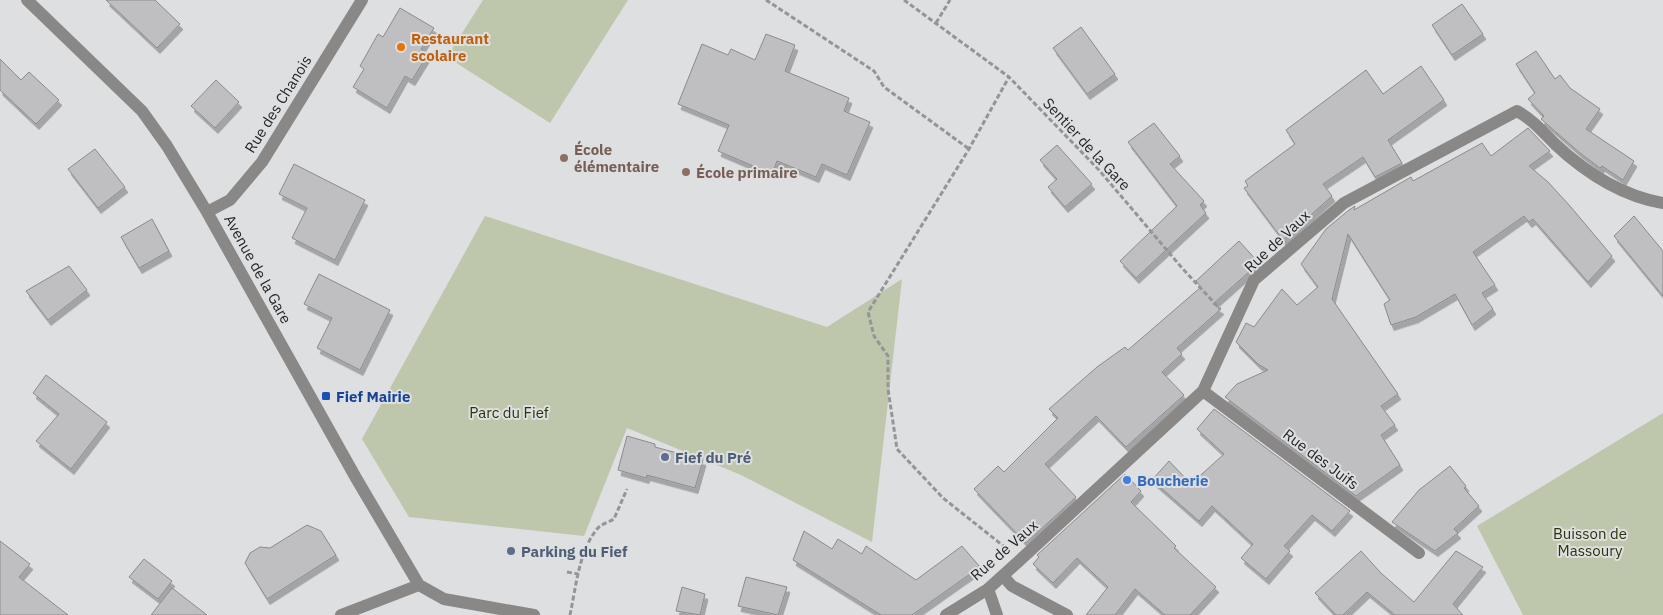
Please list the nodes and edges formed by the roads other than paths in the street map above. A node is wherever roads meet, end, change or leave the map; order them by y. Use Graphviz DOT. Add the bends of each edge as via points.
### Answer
graph roads {
  1 [pos="27,0"];
  2 [pos="362,0"];
  3 [pos="1663,203"];
  4 [pos="207,212"];
  5 [pos="1203,392"];
  6 [pos="1419,553"];
  7 [pos="1003,576"];
  8 [pos="418,585"];
  9 [pos="988,589"];
  10 [pos="342,615"];
  11 [pos="534,615"];
  12 [pos="946,615"];
  13 [pos="997,615"];
  14 [pos="1066,615"];
  1 -- 4 [label="street, Avenue de la Gare" via="142,111"];
  2 -- 4 [label="street, Rue des Chanois" via="262,162 230,200"];
  3 -- 5 [label="street, Rue de Vaux" via="1633,196 1606,184 1580,166 1533,120 1517,111 1344,203 1254,280"];
  4 -- 8 [label="street, Avenue de la Gare"];
  5 -- 6 [label="street, Rue des Juifs"];
  5 -- 7 [label="street, Rue de Vaux"];
  7 -- 9 [label="street, Rue de Vaux"];
  7 -- 14 [label="street" via="1012,586"];
  8 -- 10 [label="street"];
  8 -- 11 [label="street" via="444,598"];
  9 -- 12 [label="street, Rue de Vaux"];
  9 -- 13 [label="street"];
}
